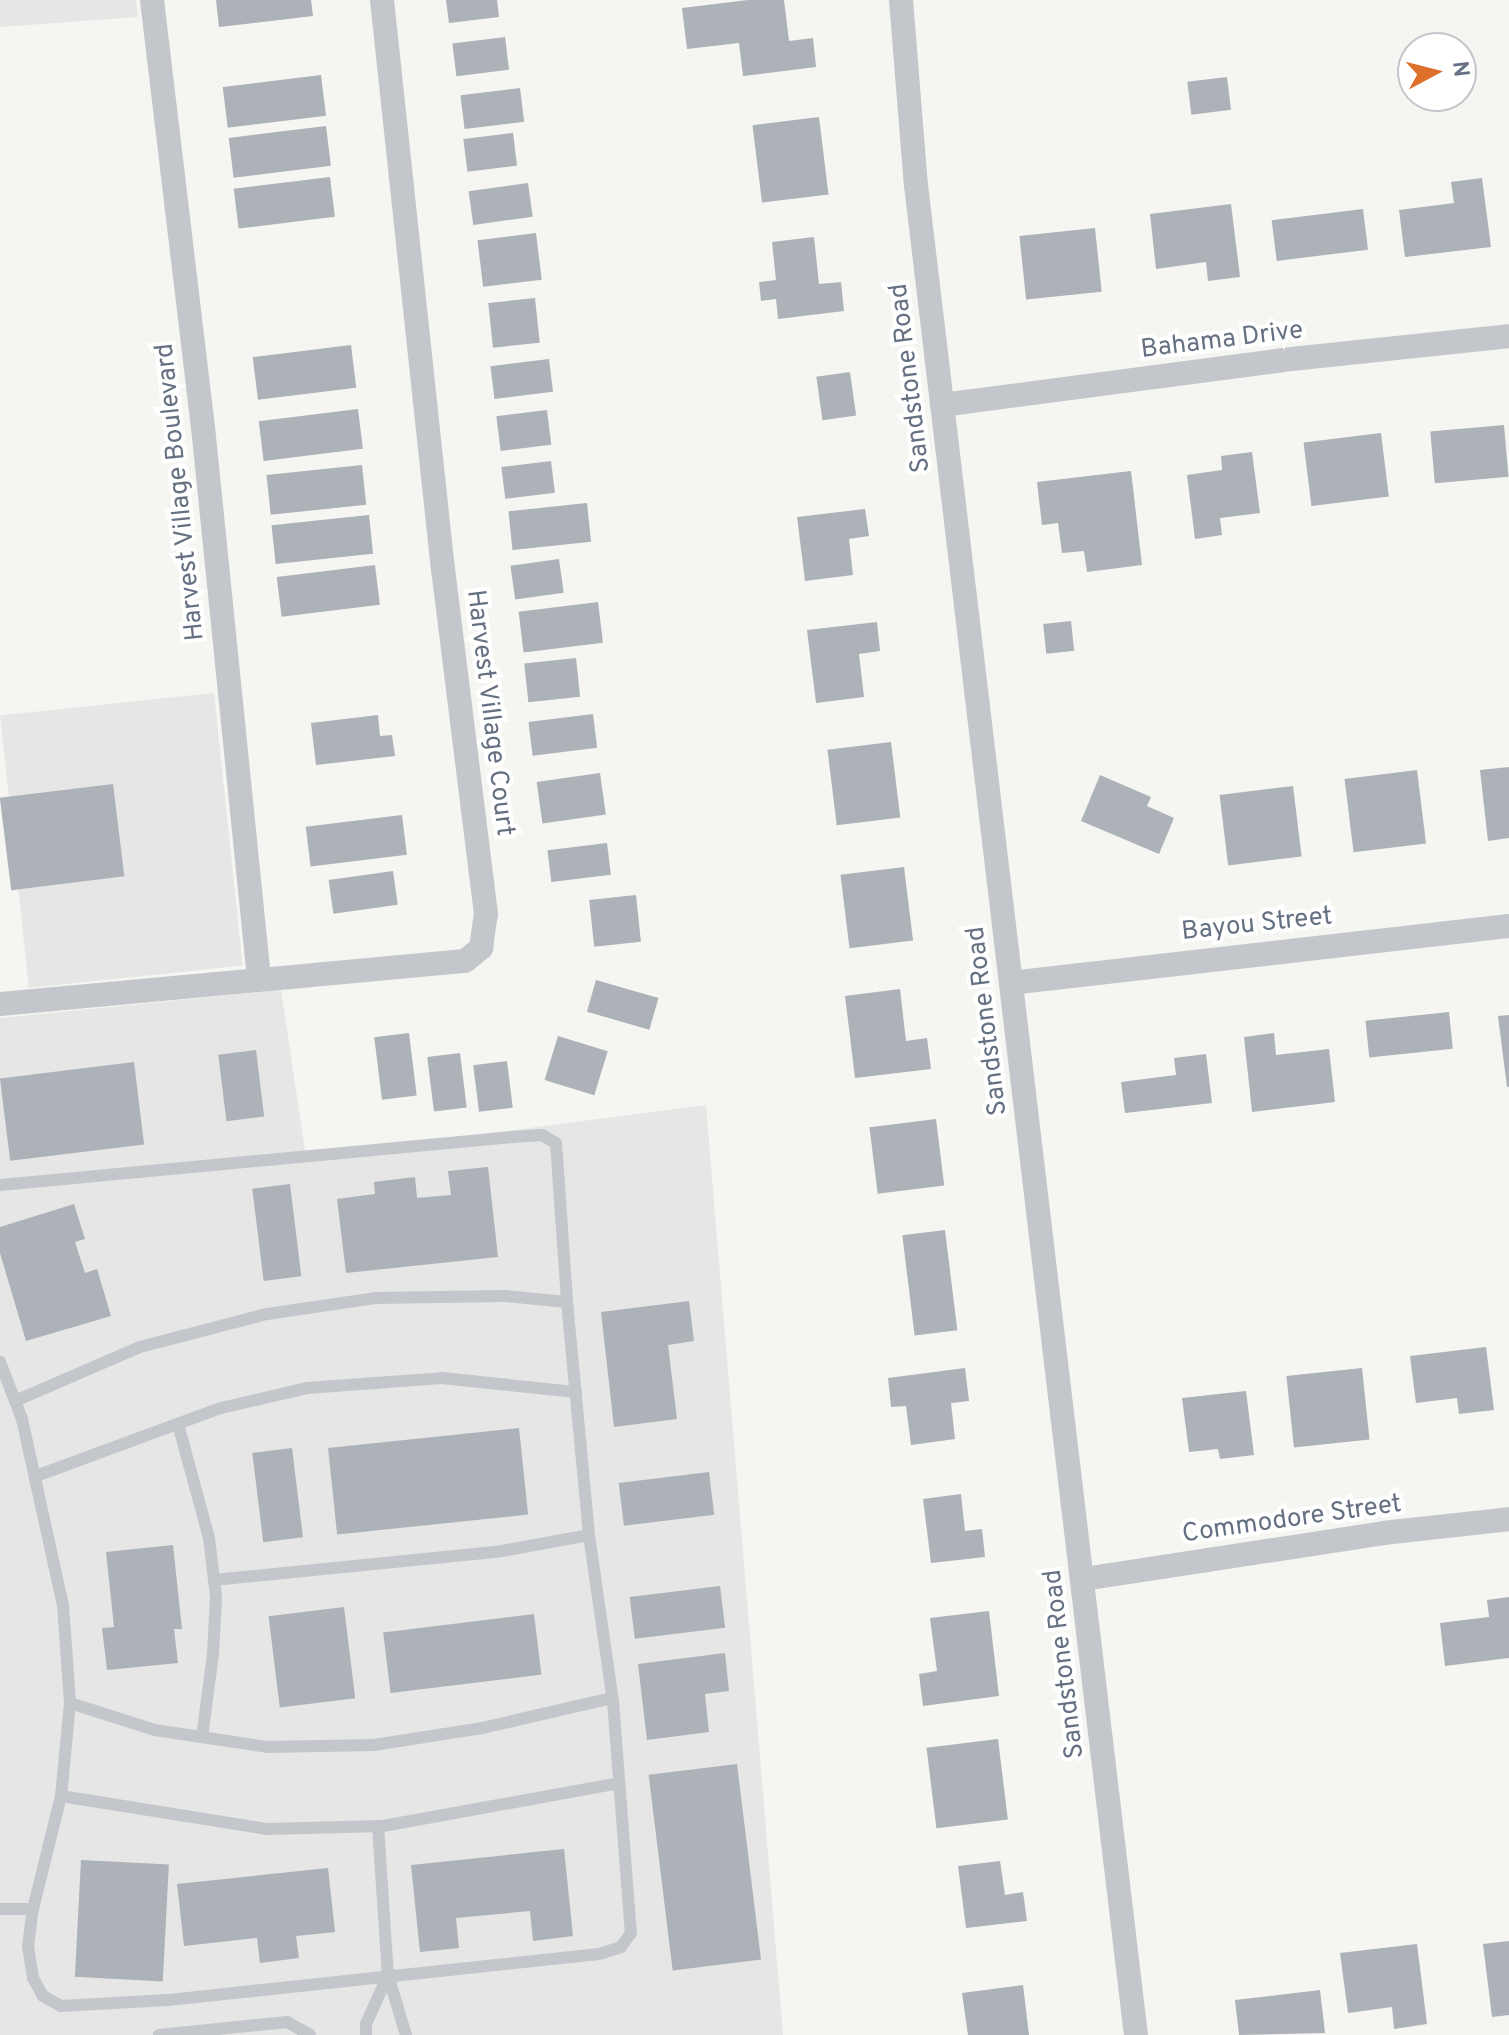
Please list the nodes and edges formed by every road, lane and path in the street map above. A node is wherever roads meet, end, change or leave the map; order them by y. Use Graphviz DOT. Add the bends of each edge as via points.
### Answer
graph roads {
  1 [pos="152,0"];
  2 [pos="382,0"];
  3 [pos="901,0"];
  4 [pos="1509,336"];
  5 [pos="942,405"];
  6 [pos="1509,926"];
  7 [pos="259,978"];
  8 [pos="1011,983"];
  9 [pos="0,1004"];
  10 [pos="0,1185"];
  11 [pos="567,1302"];
  12 [pos="0,1362"];
  13 [pos="576,1392"];
  14 [pos="15,1401"];
  15 [pos="178,1424"];
  16 [pos="36,1476"];
  17 [pos="1509,1519"];
  18 [pos="589,1535"];
  19 [pos="1084,1579"];
  20 [pos="214,1580"];
  21 [pos="612,1698"];
  22 [pos="70,1703"];
  23 [pos="202,1737"];
  24 [pos="619,1783"];
  25 [pos="61,1796"];
  26 [pos="378,1826"];
  27 [pos="0,1909"];
  28 [pos="33,1909"];
  29 [pos="388,1975"];
  30 [pos="159,2035"];
  31 [pos="310,2035"];
  32 [pos="366,2035"];
  33 [pos="406,2035"];
  34 [pos="1136,2035"];
  1 -- 7 [label="street, Harvest Village Boulevard" via="203,427"];
  2 -- 7 [label="street, Harvest Village Court" via="486,930 476,955 465,961"];
  3 -- 5 [label="street, Sandstone Road"];
  4 -- 5 [label="street, Bahama Drive"];
  5 -- 8 [label="street, Sandstone Road"];
  6 -- 8 [label="street, Bayou Street"];
  7 -- 9 [label="street, Harvest Village Court"];
  8 -- 19 [label="street, Sandstone Road"];
  10 -- 11 [label="lane" via="542,1135 556,1143 559,1155"];
  11 -- 13 [label="lane"];
  11 -- 14 [label="lane" via="505,1296 375,1298 267,1314 140,1347"];
  12 -- 14 [label="lane"];
  13 -- 15 [label="lane" via="442,1378 322,1387 221,1408"];
  13 -- 18 [label="lane"];
  14 -- 16 [label="lane"];
  15 -- 16 [label="lane"];
  15 -- 20 [label="lane" via="209,1538"];
  16 -- 22 [label="lane" via="63,1605"];
  17 -- 19 [label="street, Commodore Street"];
  18 -- 20 [label="lane" via="502,1551"];
  18 -- 21 [label="lane"];
  19 -- 34 [label="street, Sandstone Road"];
  20 -- 23 [label="lane" via="213,1654"];
  21 -- 23 [label="lane" via="482,1728 374,1745 267,1747"];
  21 -- 24 [label="lane"];
  22 -- 23 [label="lane" via="155,1730"];
  22 -- 25 [label="lane"];
  24 -- 26 [label="lane"];
  24 -- 29 [label="lane" via="631,1933 621,1947 599,1954"];
  25 -- 26 [label="lane" via="267,1829"];
  25 -- 28 [label="lane"];
  26 -- 29 [label="lane"];
  27 -- 28 [label="lane"];
  28 -- 29 [label="lane" via="28,1947 33,1978 43,1996 61,2006 167,2000"];
  29 -- 32 [label="lane"];
  29 -- 33 [label="lane"];
  30 -- 31 [label="lane" via="287,2022"];
}
